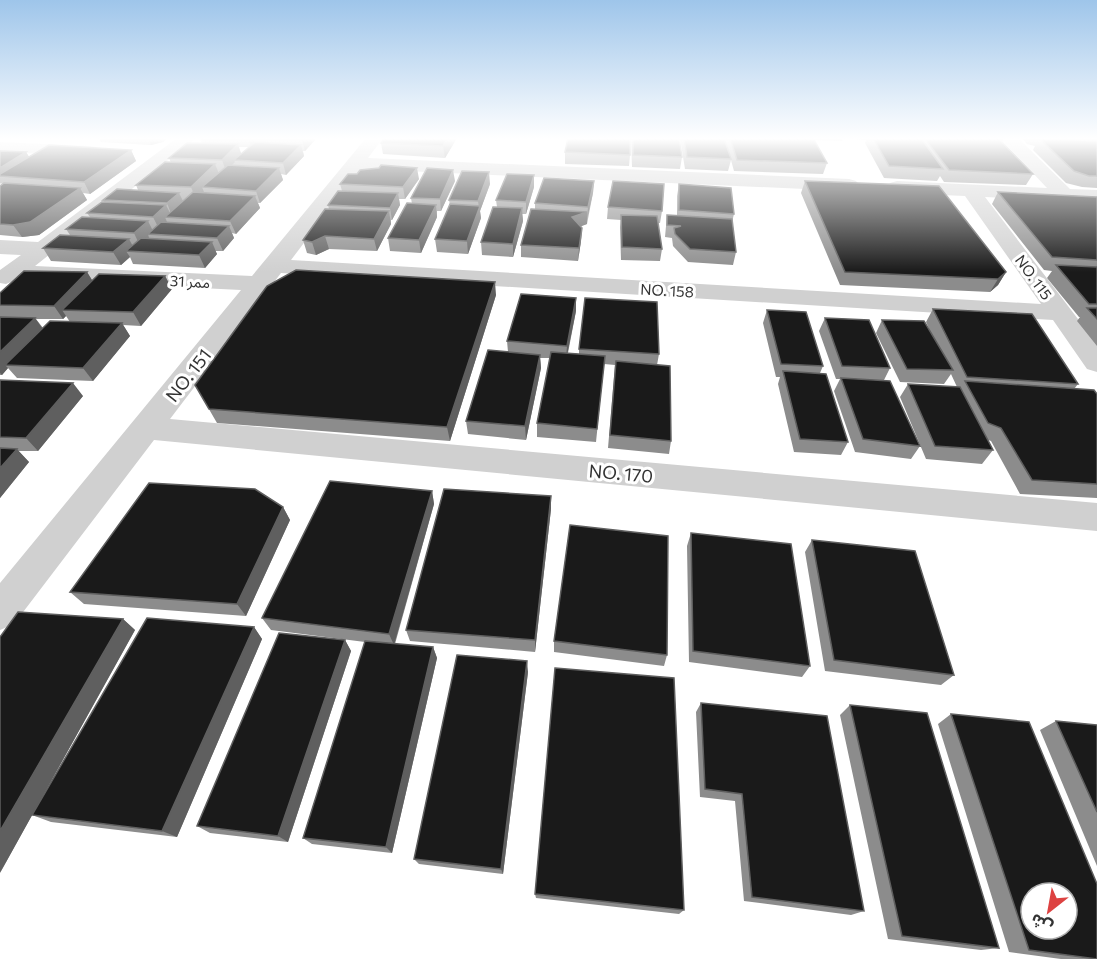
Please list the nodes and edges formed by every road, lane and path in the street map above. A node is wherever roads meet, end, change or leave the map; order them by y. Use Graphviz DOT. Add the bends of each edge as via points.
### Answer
graph roads {
  1 [pos="130,183"];
  2 [pos="340,183"];
  3 [pos="797,183"];
  4 [pos="1053,183"];
  5 [pos="971,191"];
  6 [pos="1065,195"];
  7 [pos="1097,196"];
  8 [pos="0,247"];
  9 [pos="43,249"];
  10 [pos="267,275"];
  11 [pos="6,277"];
  12 [pos="1061,314"];
  13 [pos="1097,363"];
  14 [pos="146,429"];
  15 [pos="1097,517"];
  16 [pos="0,612"];
  1 -- 9 [label="street"];
  2 -- 10 [label="street, NO. 151"];
  3 -- 5 [label="street"];
  4 -- 6 [label="street"];
  5 -- 6 [label="street"];
  5 -- 12 [label="street, NO. 115"];
  6 -- 7 [label="street"];
  8 -- 9 [label="street"];
  9 -- 11 [label="street"];
  10 -- 11 [label="street, ممر 31"];
  10 -- 12 [label="street, NO. 158"];
  10 -- 14 [label="street, NO. 151"];
  12 -- 13 [label="street, NO. 115"];
  14 -- 15 [label="street, NO. 170"];
  14 -- 16 [label="street, NO. 151"];
}
